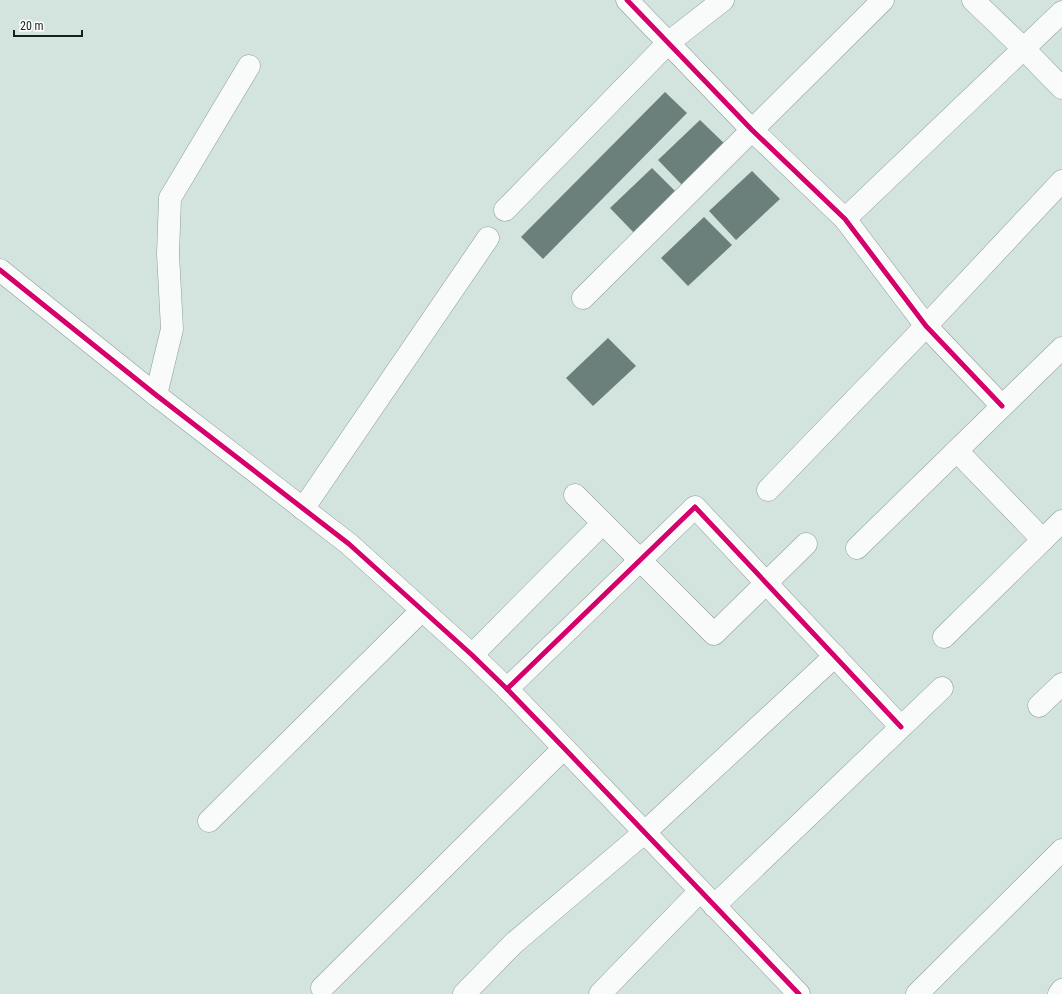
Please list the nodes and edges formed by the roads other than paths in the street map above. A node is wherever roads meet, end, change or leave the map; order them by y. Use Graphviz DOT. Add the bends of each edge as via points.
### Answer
graph roads {
  1 [pos="627,0"];
  2 [pos="723,0"];
  3 [pos="883,0"];
  4 [pos="973,0"];
  5 [pos="1062,12"];
  6 [pos="668,43"];
  7 [pos="1024,49"];
  8 [pos="249,66"];
  9 [pos="1062,88"];
  10 [pos="752,130"];
  11 [pos="1062,181"];
  12 [pos="505,210"];
  13 [pos="845,220"];
  14 [pos="488,238"];
  15 [pos="0,270"];
  16 [pos="583,298"];
  17 [pos="926,326"];
  18 [pos="1062,348"];
  19 [pos="156,395"];
  20 [pos="1002,406"];
  21 [pos="956,451"];
  22 [pos="768,490"];
  23 [pos="575,495"];
  24 [pos="303,509"];
  25 [pos="1062,522"];
  26 [pos="603,523"];
  27 [pos="1043,540"];
  28 [pos="806,544"];
  29 [pos="857,548"];
  30 [pos="641,560"];
  31 [pos="766,583"];
  32 [pos="422,610"];
  33 [pos="944,637"];
  34 [pos="472,655"];
  35 [pos="835,656"];
  36 [pos="1062,684"];
  37 [pos="942,688"];
  38 [pos="507,689"];
  39 [pos="1039,706"];
  40 [pos="902,727"];
  41 [pos="564,748"];
  42 [pos="209,821"];
  43 [pos="645,832"];
  44 [pos="1062,850"];
  45 [pos="700,891"];
  46 [pos="714,906"];
  47 [pos="322,988"];
  48 [pos="1062,990"];
  49 [pos="464,994"];
  50 [pos="600,994"];
  51 [pos="799,994"];
  52 [pos="917,994"];
  53 [pos="1059,994"];
  1 -- 6 [label="street"];
  2 -- 6 [label="street"];
  3 -- 10 [label="street"];
  4 -- 7 [label="street"];
  5 -- 7 [label="street"];
  6 -- 10 [label="street"];
  6 -- 12 [label="street"];
  7 -- 9 [label="street"];
  7 -- 13 [label="street"];
  8 -- 19 [label="street" via="170,198 168,254 172,329"];
  10 -- 13 [label="street"];
  10 -- 16 [label="street"];
  11 -- 17 [label="street"];
  13 -- 17 [label="street"];
  14 -- 24 [label="street"];
  15 -- 19 [label="street"];
  17 -- 20 [label="street"];
  17 -- 22 [label="street"];
  18 -- 20 [label="street"];
  19 -- 24 [label="street"];
  20 -- 21 [label="street"];
  21 -- 27 [label="street"];
  21 -- 29 [label="street"];
  23 -- 26 [label="street"];
  24 -- 32 [label="street" via="350,544"];
  25 -- 27 [label="street"];
  26 -- 30 [label="street"];
  26 -- 34 [label="street"];
  27 -- 33 [label="street"];
  28 -- 31 [label="street"];
  30 -- 31 [label="street" via="714,634"];
  30 -- 31 [label="street" via="695,507"];
  30 -- 38 [label="street"];
  31 -- 35 [label="street"];
  32 -- 34 [label="street"];
  32 -- 42 [label="street"];
  34 -- 38 [label="street"];
  35 -- 40 [label="street"];
  35 -- 43 [label="street"];
  36 -- 39 [label="street"];
  37 -- 40 [label="street"];
  38 -- 41 [label="street"];
  40 -- 46 [label="street"];
  41 -- 43 [label="street"];
  41 -- 47 [label="street"];
  43 -- 45 [label="street"];
  43 -- 49 [label="street" via="514,943"];
  44 -- 52 [label="street"];
  45 -- 46 [label="street"];
  45 -- 50 [label="street"];
  46 -- 51 [label="street"];
  48 -- 53 [label="street"];
}
